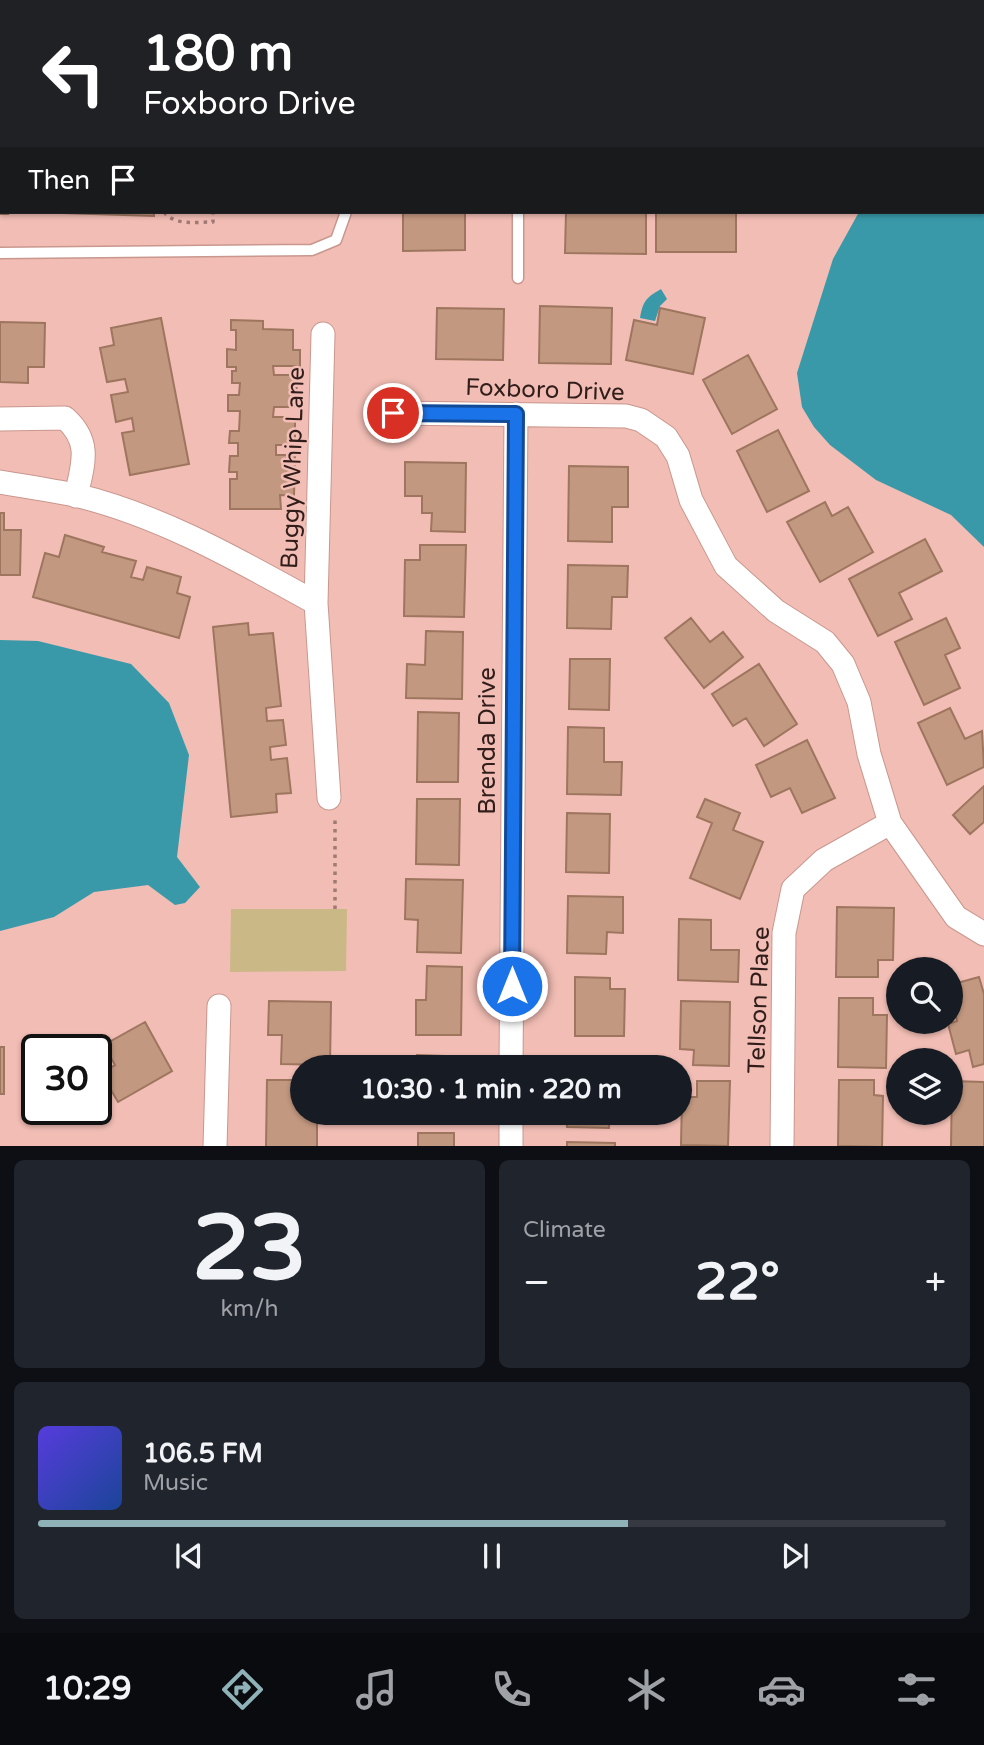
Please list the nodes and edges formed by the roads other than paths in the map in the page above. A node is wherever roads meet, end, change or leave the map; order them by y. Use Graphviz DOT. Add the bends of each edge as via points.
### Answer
graph roads {
  1 [pos="345,214"];
  2 [pos="518,214"];
  3 [pos="0,253"];
  4 [pos="518,278"];
  5 [pos="323,334"];
  6 [pos="393,413"];
  7 [pos="516,414"];
  8 [pos="0,419"];
  9 [pos="0,482"];
  10 [pos="76,496"];
  11 [pos="316,603"];
  12 [pos="329,798"];
  13 [pos="890,823"];
  14 [pos="984,934"];
  15 [pos="219,1006"];
  16 [pos="511,1055"];
  17 [pos="511,1125"];
  18 [pos="215,1146"];
  19 [pos="510,1146"];
  20 [pos="782,1146"];
  1 -- 3 [label="lane" via="336,240 312,250"];
  2 -- 4 [label="lane"];
  5 -- 11 [label="street, Buggy Whip Lane"];
  6 -- 7 [label="street, Foxboro Drive"];
  7 -- 13 [label="street, Foxboro Drive" via="626,416 666,437 678,456 691,500 726,566 776,611 825,642 843,664 859,702"];
  7 -- 16 [label="street, Brenda Drive"];
  8 -- 10 [label="street" via="65,418 78,430 84,457"];
  9 -- 10 [label="street"];
  10 -- 11 [label="street" via="138,516 235,558"];
  11 -- 12 [label="street, Buggy Whip Lane"];
  13 -- 14 [label="street, Foxboro Drive" via="956,917"];
  13 -- 20 [label="street, Tellson Place" via="824,860 793,889 784,933"];
  15 -- 18 [label="street"];
  17 -- 19 [label="street"];
}
